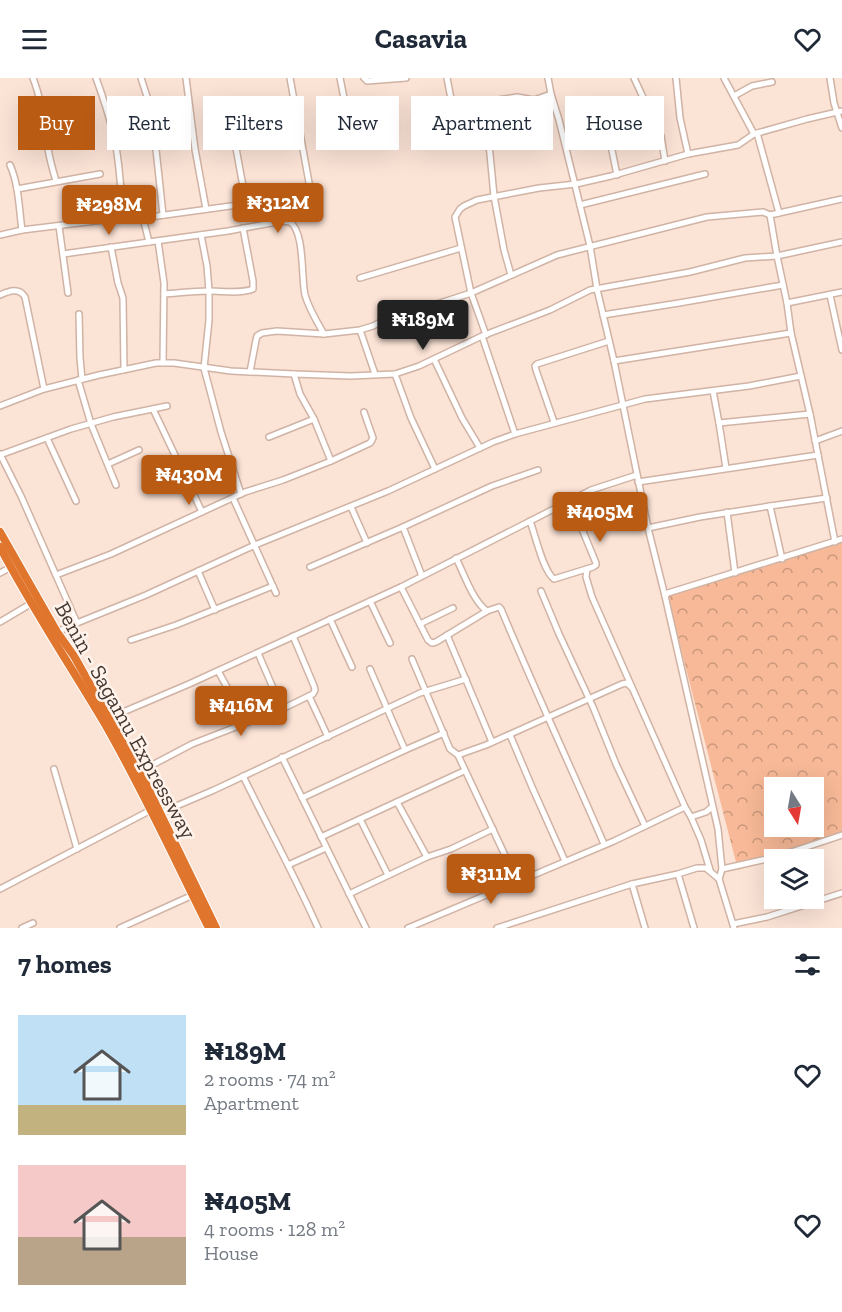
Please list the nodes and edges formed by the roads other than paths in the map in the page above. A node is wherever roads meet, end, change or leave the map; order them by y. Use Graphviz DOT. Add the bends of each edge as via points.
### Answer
graph roads {
  1 [pos="33,78"];
  2 [pos="96,78"];
  3 [pos="141,78"];
  4 [pos="186,78"];
  5 [pos="290,78"];
  6 [pos="340,78"];
  7 [pos="364,78"];
  8 [pos="406,78"];
  9 [pos="447,78"];
  10 [pos="548,78"];
  11 [pos="634,78"];
  12 [pos="676,78"];
  13 [pos="724,78"];
  14 [pos="830,78"];
  15 [pos="772,82"];
  16 [pos="551,94"];
  17 [pos="293,96"];
  18 [pos="344,96"];
  19 [pos="450,96"];
  20 [pos="545,96"];
  21 [pos="734,96"];
  22 [pos="839,112"];
  23 [pos="842,128"];
  24 [pos="756,133"];
  25 [pos="236,150"];
  26 [pos="303,150"];
  27 [pos="490,150"];
  28 [pos="612,150"];
  29 [pos="688,154"];
  30 [pos="665,161"];
  31 [pos="10,165"];
  32 [pos="100,174"];
  33 [pos="705,174"];
  34 [pos="617,175"];
  35 [pos="56,182"];
  36 [pos="576,184"];
  37 [pos="16,189"];
  38 [pos="494,196"];
  39 [pos="842,199"];
  40 [pos="246,204"];
  41 [pos="580,205"];
  42 [pos="206,209"];
  43 [pos="779,213"];
  44 [pos="163,215"];
  45 [pos="770,215"];
  46 [pos="143,218"];
  47 [pos="123,219"];
  48 [pos="59,226"];
  49 [pos="243,228"];
  50 [pos="22,230"];
  51 [pos="0,235"];
  52 [pos="201,235"];
  53 [pos="158,241"];
  54 [pos="149,242"];
  55 [pos="842,242"];
  56 [pos="590,246"];
  57 [pos="111,247"];
  58 [pos="461,248"];
  59 [pos="63,254"];
  60 [pos="777,256"];
  61 [pos="511,275"];
  62 [pos="360,278"];
  63 [pos="783,285"];
  64 [pos="597,289"];
  65 [pos="209,291"];
  66 [pos="471,292"];
  67 [pos="842,292"];
  68 [pos="68,293"];
  69 [pos="164,294"];
  70 [pos="0,295"];
  71 [pos="830,295"];
  72 [pos="787,303"];
  73 [pos="80,314"];
  74 [pos="603,315"];
  75 [pos="360,330"];
  76 [pos="791,333"];
  77 [pos="324,334"];
  78 [pos="484,335"];
  79 [pos="609,341"];
  80 [pos="842,350"];
  81 [pos="434,359"];
  82 [pos="614,361"];
  83 [pos="163,363"];
  84 [pos="204,368"];
  85 [pos="124,370"];
  86 [pos="250,372"];
  87 [pos="294,374"];
  88 [pos="375,374"];
  89 [pos="395,374"];
  90 [pos="801,376"];
  91 [pos="80,380"];
  92 [pos="44,389"];
  93 [pos="713,391"];
  94 [pos="623,404"];
  95 [pos="0,406"];
  96 [pos="167,406"];
  97 [pos="153,409"];
  98 [pos="364,412"];
  99 [pos="810,414"];
  100 [pos="314,419"];
  101 [pos="554,422"];
  102 [pos="719,423"];
  103 [pos="91,424"];
  104 [pos="842,431"];
  105 [pos="514,434"];
  106 [pos="269,437"];
  107 [pos="47,438"];
  108 [pos="815,441"];
  109 [pos="480,448"];
  110 [pos="139,450"];
  111 [pos="0,454"];
  112 [pos="818,455"];
  113 [pos="331,461"];
  114 [pos="108,464"];
  115 [pos="726,468"];
  116 [pos="435,469"];
  117 [pos="538,470"];
  118 [pos="638,478"];
  119 [pos="116,485"];
  120 [pos="241,494"];
  121 [pos="233,498"];
  122 [pos="827,498"];
  123 [pos="573,499"];
  124 [pos="76,501"];
  125 [pos="770,506"];
  126 [pos="351,507"];
  127 [pos="202,512"];
  128 [pos="727,513"];
  129 [pos="530,520"];
  130 [pos="403,527"];
  131 [pos="648,528"];
  132 [pos="0,532"];
  133 [pos="842,539"];
  134 [pos="835,542"];
  135 [pos="367,543"];
  136 [pos="255,545"];
  137 [pos="0,547"];
  138 [pos="456,558"];
  139 [pos="782,559"];
  140 [pos="11,567"];
  141 [pos="310,567"];
  142 [pos="586,569"];
  143 [pos="198,572"];
  144 [pos="0,573"];
  145 [pos="735,573"];
  146 [pos="56,575"];
  147 [pos="422,576"];
  148 [pos="273,585"];
  149 [pos="401,586"];
  150 [pos="541,591"];
  151 [pos="276,593"];
  152 [pos="665,596"];
  153 [pos="370,601"];
  154 [pos="32,603"];
  155 [pos="453,608"];
  156 [pos="215,610"];
  157 [pos="487,610"];
  158 [pos="330,619"];
  159 [pos="0,622"];
  160 [pos="77,623"];
  161 [pos="420,624"];
  162 [pos="57,632"];
  163 [pos="447,635"];
  164 [pos="293,636"];
  165 [pos="131,640"];
  166 [pos="390,643"];
  167 [pos="258,653"];
  168 [pos="412,658"];
  169 [pos="352,667"];
  170 [pos="370,669"];
  171 [pos="218,671"];
  172 [pos="466,679"];
  173 [pos="632,687"];
  174 [pos="426,691"];
  175 [pos="309,696"];
  176 [pos="233,698"];
  177 [pos="589,698"];
  178 [pos="282,709"];
  179 [pos="387,709"];
  180 [pos="548,717"];
  181 [pos="109,718"];
  182 [pos="444,733"];
  183 [pos="510,735"];
  184 [pos="328,737"];
  185 [pos="492,742"];
  186 [pos="405,750"];
  187 [pos="458,755"];
  188 [pos="282,757"];
  189 [pos="54,769"];
  190 [pos="464,771"];
  191 [pos="139,772"];
  192 [pos="243,776"];
  193 [pos="302,798"];
  194 [pos="397,802"];
  195 [pos="685,807"];
  196 [pos="712,807"];
  197 [pos="151,810"];
  198 [pos="160,813"];
  199 [pos="691,816"];
  200 [pos="360,819"];
  201 [pos="645,826"];
  202 [pos="493,829"];
  203 [pos="842,835"];
  204 [pos="321,837"];
  205 [pos="604,844"];
  206 [pos="326,848"];
  207 [pos="77,849"];
  208 [pos="427,858"];
  209 [pos="565,861"];
  210 [pos="288,865"];
  211 [pos="722,869"];
  212 [pos="710,870"];
  213 [pos="678,874"];
  214 [pos="388,875"];
  215 [pos="719,879"];
  216 [pos="517,881"];
  217 [pos="632,884"];
  218 [pos="0,890"];
  219 [pos="842,893"];
  220 [pos="349,894"];
  221 [pos="193,895"];
  222 [pos="33,923"];
  223 [pos="734,926"];
  224 [pos="22,928"];
  225 [pos="120,928"];
  226 [pos="209,928"];
  227 [pos="216,928"];
  228 [pos="318,928"];
  229 [pos="366,928"];
  230 [pos="408,928"];
  231 [pos="497,928"];
  232 [pos="645,928"];
  233 [pos="694,928"];
  1 -- 35 [label="street"];
  2 -- 47 [label="street" via="114,138"];
  3 -- 44 [label="street" via="152,112"];
  4 -- 42 [label="street"];
  5 -- 17 [label="street"];
  6 -- 18 [label="street"];
  7 -- 8 [label="street"];
  9 -- 19 [label="street"];
  10 -- 16 [label="street"];
  11 -- 30 [label="street" via="661,136"];
  12 -- 29 [label="street"];
  13 -- 21 [label="street"];
  14 -- 22 [label="street"];
  15 -- 21 [label="street" via="752,86"];
  16 -- 20 [label="street"];
  16 -- 36 [label="street"];
  21 -- 24 [label="street"];
  22 -- 23 [label="street"];
  22 -- 24 [label="street"];
  24 -- 29 [label="street" via="738,145"];
  24 -- 43 [label="street"];
  25 -- 40 [label="street"];
  26 -- 40 [label="street" via="310,195"];
  27 -- 38 [label="street"];
  28 -- 34 [label="street"];
  29 -- 30 [label="street"];
  30 -- 34 [label="street"];
  31 -- 37 [label="street"];
  32 -- 35 [label="street"];
  33 -- 41 [label="street"];
  34 -- 36 [label="street"];
  35 -- 37 [label="street"];
  36 -- 38 [label="street"];
  36 -- 41 [label="street"];
  37 -- 50 [label="street"];
  38 -- 58 [label="street" via="464,206 454,217"];
  38 -- 61 [label="street"];
  39 -- 43 [label="street"];
  40 -- 42 [label="street"];
  41 -- 56 [label="street"];
  42 -- 44 [label="street"];
  43 -- 45 [label="street"];
  44 -- 46 [label="street"];
  45 -- 56 [label="street" via="763,212 707,217"];
  45 -- 60 [label="street"];
  46 -- 47 [label="street"];
  46 -- 54 [label="street"];
  47 -- 48 [label="street"];
  48 -- 50 [label="street"];
  48 -- 59 [label="street"];
  49 -- 52 [label="street"];
  49 -- 65 [label="street" via="253,289"];
  49 -- 77 [label="street" via="282,221 296,226 305,296"];
  50 -- 51 [label="street"];
  52 -- 53 [label="street"];
  52 -- 65 [label="street"];
  53 -- 54 [label="street"];
  53 -- 69 [label="street"];
  54 -- 57 [label="street"];
  55 -- 60 [label="street"];
  56 -- 61 [label="street"];
  56 -- 64 [label="street"];
  57 -- 59 [label="street"];
  57 -- 85 [label="street" via="123,298"];
  58 -- 62 [label="street"];
  58 -- 66 [label="street"];
  59 -- 68 [label="street"];
  60 -- 63 [label="street"];
  60 -- 64 [label="street" via="745,258"];
  61 -- 66 [label="street"];
  63 -- 72 [label="street"];
  63 -- 74 [label="street"];
  64 -- 74 [label="street"];
  64 -- 78 [label="street"];
  65 -- 69 [label="street"];
  65 -- 84 [label="street"];
  66 -- 75 [label="street" via="404,310"];
  66 -- 78 [label="street"];
  67 -- 71 [label="street"];
  69 -- 83 [label="street"];
  70 -- 92 [label="street" via="10,290 25,297"];
  71 -- 72 [label="street"];
  71 -- 80 [label="street"];
  72 -- 76 [label="street"];
  73 -- 91 [label="street"];
  74 -- 79 [label="street"];
  75 -- 77 [label="street"];
  75 -- 88 [label="street"];
  76 -- 82 [label="street"];
  76 -- 90 [label="street"];
  77 -- 86 [label="street" via="262,333 257,336"];
  78 -- 81 [label="street"];
  78 -- 105 [label="street"];
  79 -- 82 [label="street"];
  79 -- 101 [label="street" via="535,366"];
  81 -- 89 [label="street"];
  81 -- 109 [label="street"];
  82 -- 94 [label="street"];
  83 -- 84 [label="street"];
  83 -- 85 [label="street"];
  84 -- 86 [label="street"];
  84 -- 120 [label="street"];
  85 -- 91 [label="street"];
  86 -- 87 [label="street"];
  87 -- 88 [label="street"];
  87 -- 100 [label="street"];
  88 -- 89 [label="street"];
  89 -- 116 [label="street"];
  90 -- 93 [label="street"];
  90 -- 99 [label="street"];
  91 -- 92 [label="street"];
  91 -- 103 [label="street"];
  92 -- 95 [label="street"];
  93 -- 94 [label="street"];
  93 -- 102 [label="street"];
  94 -- 101 [label="street"];
  94 -- 118 [label="street"];
  96 -- 97 [label="street"];
  97 -- 103 [label="street"];
  97 -- 127 [label="street"];
  98 -- 113 [label="street" via="372,440"];
  99 -- 102 [label="street"];
  99 -- 108 [label="street"];
  100 -- 106 [label="street"];
  100 -- 113 [label="street"];
  101 -- 105 [label="street"];
  102 -- 115 [label="street"];
  103 -- 107 [label="street"];
  103 -- 114 [label="street"];
  104 -- 108 [label="street"];
  105 -- 109 [label="street"];
  107 -- 111 [label="street"];
  107 -- 124 [label="street"];
  108 -- 112 [label="street"];
  109 -- 116 [label="street"];
  110 -- 114 [label="street"];
  111 -- 146 [label="street"];
  112 -- 115 [label="street"];
  112 -- 122 [label="street"];
  113 -- 120 [label="street"];
  114 -- 119 [label="street"];
  115 -- 118 [label="street"];
  116 -- 126 [label="street"];
  117 -- 130 [label="street" via="492,486"];
  118 -- 123 [label="street" via="599,487"];
  118 -- 131 [label="street"];
  120 -- 121 [label="street"];
  121 -- 127 [label="street"];
  121 -- 136 [label="street"];
  122 -- 125 [label="street"];
  122 -- 134 [label="street"];
  123 -- 129 [label="street"];
  123 -- 142 [label="street" via="596,563"];
  125 -- 128 [label="street"];
  125 -- 139 [label="street"];
  126 -- 135 [label="street"];
  126 -- 136 [label="street"];
  127 -- 146 [label="street"];
  128 -- 131 [label="street"];
  128 -- 145 [label="street"];
  129 -- 138 [label="street"];
  129 -- 142 [label="street" via="551,577"];
  130 -- 135 [label="street"];
  130 -- 147 [label="street"];
  131 -- 152 [label="street"];
  132 -- 162 [label="highway, Benin - Sagamu Expressway"];
  133 -- 134 [label="street"];
  134 -- 139 [label="street"];
  135 -- 141 [label="street"];
  136 -- 143 [label="street"];
  136 -- 148 [label="street"];
  137 -- 140 [label="highway"];
  138 -- 147 [label="street"];
  138 -- 157 [label="street" via="472,591"];
  139 -- 145 [label="street"];
  140 -- 144 [label="street"];
  140 -- 154 [label="highway"];
  142 -- 173 [label="street" via="592,597"];
  143 -- 156 [label="street"];
  143 -- 160 [label="street"];
  145 -- 152 [label="street"];
  146 -- 160 [label="street"];
  147 -- 149 [label="street"];
  148 -- 151 [label="street"];
  148 -- 156 [label="street"];
  149 -- 153 [label="street"];
  149 -- 161 [label="street"];
  150 -- 177 [label="street"];
  152 -- 196 [label="street"];
  153 -- 158 [label="street"];
  153 -- 166 [label="street"];
  154 -- 159 [label="street"];
  154 -- 197 [label="highway"];
  155 -- 161 [label="street"];
  156 -- 165 [label="street"];
  157 -- 163 [label="street"];
  157 -- 180 [label="street" via="501,609"];
  158 -- 164 [label="street"];
  158 -- 169 [label="street"];
  160 -- 162 [label="street"];
  161 -- 163 [label="street" via="430,642"];
  162 -- 181 [label="highway, Benin - Sagamu Expressway"];
  163 -- 172 [label="street"];
  164 -- 167 [label="street"];
  164 -- 175 [label="street" via="314,686"];
  167 -- 171 [label="street"];
  167 -- 178 [label="street"];
  168 -- 174 [label="street"];
  170 -- 179 [label="street"];
  171 -- 176 [label="street"];
  171 -- 181 [label="street"];
  172 -- 174 [label="street"];
  172 -- 185 [label="street"];
  173 -- 177 [label="street" via="622,684"];
  173 -- 195 [label="street"];
  174 -- 179 [label="street"];
  174 -- 182 [label="street"];
  175 -- 178 [label="street"];
  175 -- 184 [label="street"];
  177 -- 180 [label="street"];
  177 -- 201 [label="street"];
  178 -- 191 [label="street" via="192,744"];
  179 -- 184 [label="street"];
  179 -- 186 [label="street"];
  180 -- 183 [label="street"];
  180 -- 205 [label="street"];
  181 -- 191 [label="highway, Benin - Sagamu Expressway"];
  182 -- 186 [label="street"];
  182 -- 187 [label="street" via="450,749"];
  183 -- 185 [label="street"];
  183 -- 209 [label="street"];
  184 -- 188 [label="street"];
  185 -- 187 [label="street"];
  186 -- 193 [label="street"];
  187 -- 190 [label="street"];
  188 -- 192 [label="street"];
  188 -- 193 [label="street"];
  189 -- 207 [label="street"];
  190 -- 194 [label="street"];
  190 -- 202 [label="street"];
  191 -- 198 [label="highway, Benin - Sagamu Expressway"];
  192 -- 198 [label="street"];
  192 -- 210 [label="street"];
  193 -- 204 [label="street"];
  194 -- 200 [label="street"];
  194 -- 208 [label="street"];
  195 -- 199 [label="street"];
  195 -- 201 [label="street"];
  196 -- 199 [label="street"];
  196 -- 211 [label="street"];
  197 -- 207 [label="street"];
  197 -- 221 [label="highway"];
  198 -- 227 [label="highway, Benin - Sagamu Expressway"];
  199 -- 212 [label="street"];
  200 -- 204 [label="street"];
  200 -- 214 [label="street"];
  201 -- 205 [label="street"];
  202 -- 208 [label="street"];
  202 -- 216 [label="street"];
  203 -- 211 [label="street" via="776,857"];
  204 -- 206 [label="street"];
  205 -- 209 [label="street"];
  206 -- 210 [label="street"];
  206 -- 220 [label="street"];
  207 -- 218 [label="street"];
  208 -- 214 [label="street"];
  209 -- 216 [label="street"];
  210 -- 228 [label="street"];
  211 -- 215 [label="street"];
  212 -- 213 [label="street" via="697,868"];
  212 -- 215 [label="street"];
  213 -- 217 [label="street"];
  213 -- 233 [label="street"];
  214 -- 220 [label="street"];
  215 -- 223 [label="street"];
  216 -- 230 [label="street"];
  217 -- 231 [label="street"];
  217 -- 232 [label="street"];
  219 -- 223 [label="street"];
  220 -- 229 [label="street"];
  221 -- 225 [label="street"];
  221 -- 226 [label="highway"];
  222 -- 224 [label="street"];
}
